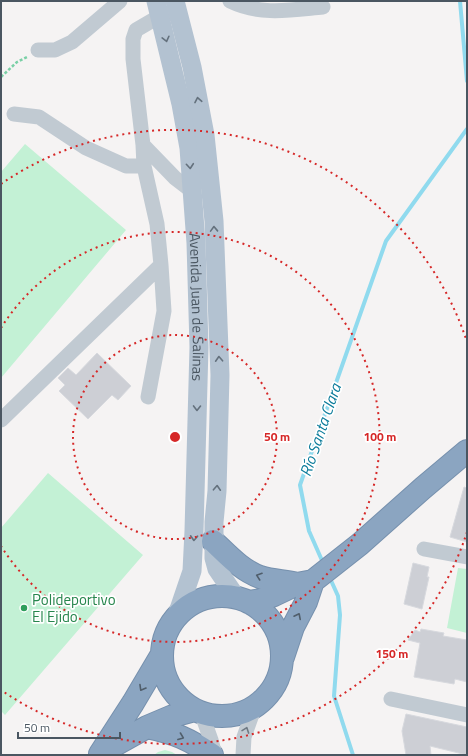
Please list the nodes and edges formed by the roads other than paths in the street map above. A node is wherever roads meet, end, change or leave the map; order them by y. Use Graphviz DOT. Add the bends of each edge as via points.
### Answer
graph roads {
  1 [pos="120,1"];
  2 [pos="230,1"];
  3 [pos="177,7"];
  4 [pos="158,8"];
  5 [pos="323,8"];
  6 [pos="38,50"];
  7 [pos="14,114"];
  8 [pos="143,145"];
  9 [pos="144,166"];
  10 [pos="192,191"];
  11 [pos="161,265"];
  12 [pos="148,397"];
  13 [pos="1,420"];
  14 [pos="467,451"];
  15 [pos="213,541"];
  16 [pos="424,549"];
  17 [pos="467,557"];
  18 [pos="310,580"];
  19 [pos="242,600"];
  20 [pos="177,615"];
  21 [pos="162,654"];
  22 [pos="281,666"];
  23 [pos="390,699"];
  24 [pos="255,706"];
  25 [pos="198,711"];
  26 [pos="467,715"];
  27 [pos="147,727"];
  28 [pos="99,754"];
  29 [pos="213,755"];
  30 [pos="243,755"];
  1 -- 6 [label="street" via="72,42 55,50"];
  2 -- 5 [label="street" via="243,7 270,12"];
  3 -- 4 [label="street"];
  15 -- 3 [label="main road, Avenida Juan de Salinas, one-way" via="220,376 214,221 205,135 192,66"];
  4 -- 8 [label="street" via="136,30 132,40"];
  4 -- 10 [label="main road, Avenida Juan de Salinas, one-way" via="181,104"];
  7 -- 9 [label="street" via="39,117 86,148 126,166"];
  8 -- 9 [label="street"];
  8 -- 10 [label="street" via="175,178"];
  9 -- 11 [label="street" via="157,224"];
  10 -- 20 [label="main road, Avenida Juan de Salinas, one-way" via="199,347 194,531 192,571"];
  11 -- 12 [label="street" via="164,311"];
  11 -- 13 [label="street"];
  14 -- 18 [label="highway" via="360,544"];
  18 -- 15 [label="highway, one-way" via="261,577 239,565"];
  15 -- 19 [label="main road, Avenida Juan de Salinas" via="217,569"];
  16 -- 17 [label="street"];
  18 -- 19 [label="highway" via="261,600"];
  22 -- 18 [label="highway, one-way" via="293,627 306,602"];
  19 -- 20 [label="highway" via="224,596 206,598 194,602"];
  19 -- 22 [label="highway" via="261,611 274,628 280,642"];
  20 -- 21 [label="highway" via="166,633"];
  21 -- 25 [label="highway" via="163,670 169,685 178,697"];
  21 -- 28 [label="highway, one-way"];
  22 -- 24 [label="highway" via="272,689"];
  23 -- 26 [label="street"];
  24 -- 25 [label="highway" via="225,716"];
  30 -- 24 [label="street, one-way" via="244,737"];
  25 -- 27 [label="highway" via="173,716"];
  25 -- 29 [label="street"];
  27 -- 28 [label="highway"];
  27 -- 29 [label="highway, one-way" via="187,739"];
}
